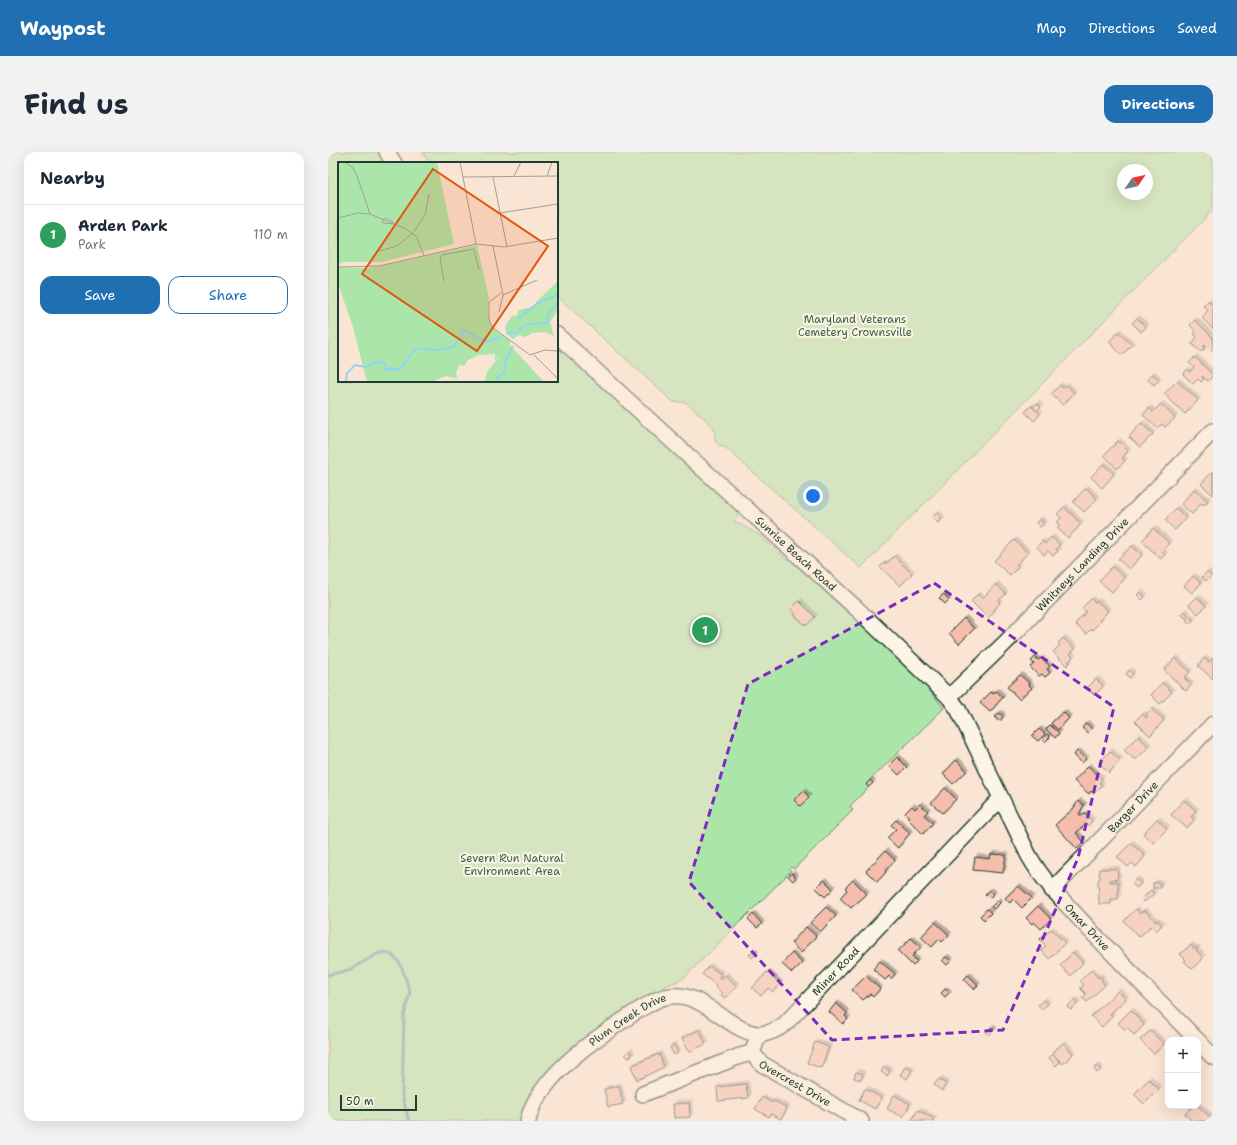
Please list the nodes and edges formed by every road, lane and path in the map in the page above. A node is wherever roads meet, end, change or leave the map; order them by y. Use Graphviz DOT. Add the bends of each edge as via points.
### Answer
graph roads {
  1 [pos="387,152"];
  2 [pos="393,162"];
  3 [pos="558,336"];
  4 [pos="1213,431"];
  5 [pos="949,697"];
  6 [pos="1213,724"];
  7 [pos="1001,798"];
  8 [pos="1052,890"];
  9 [pos="759,1034"];
  10 [pos="1193,1037"];
  11 [pos="1201,1045"];
  12 [pos="752,1053"];
  13 [pos="1213,1057"];
  14 [pos="643,1094"];
  15 [pos="528,1121"];
  16 [pos="861,1121"];
  1 -- 2 [label="street"];
  3 -- 5 [label="street, Sunrise Beach Road" via="856,608"];
  4 -- 5 [label="street, Whitneys Landing Drive"];
  5 -- 7 [label="street, Sunrise Beach Road" via="958,709"];
  6 -- 8 [label="street, Barger Drive"];
  7 -- 8 [label="street, Omar Drive" via="1037,871"];
  7 -- 9 [label="street, Miner Road" via="785,1024 775,1030"];
  8 -- 10 [label="street, Omar Drive"];
  9 -- 12 [label="street"];
  9 -- 15 [label="street, Plum Creek Drive" via="739,1026 690,998 680,996 650,1003 589,1045 564,1066 542,1090"];
  11 -- 13 [label="street, Omar Drive"];
  12 -- 14 [label="street"];
  12 -- 16 [label="street, Overcrest Drive" via="762,1064"];
}
